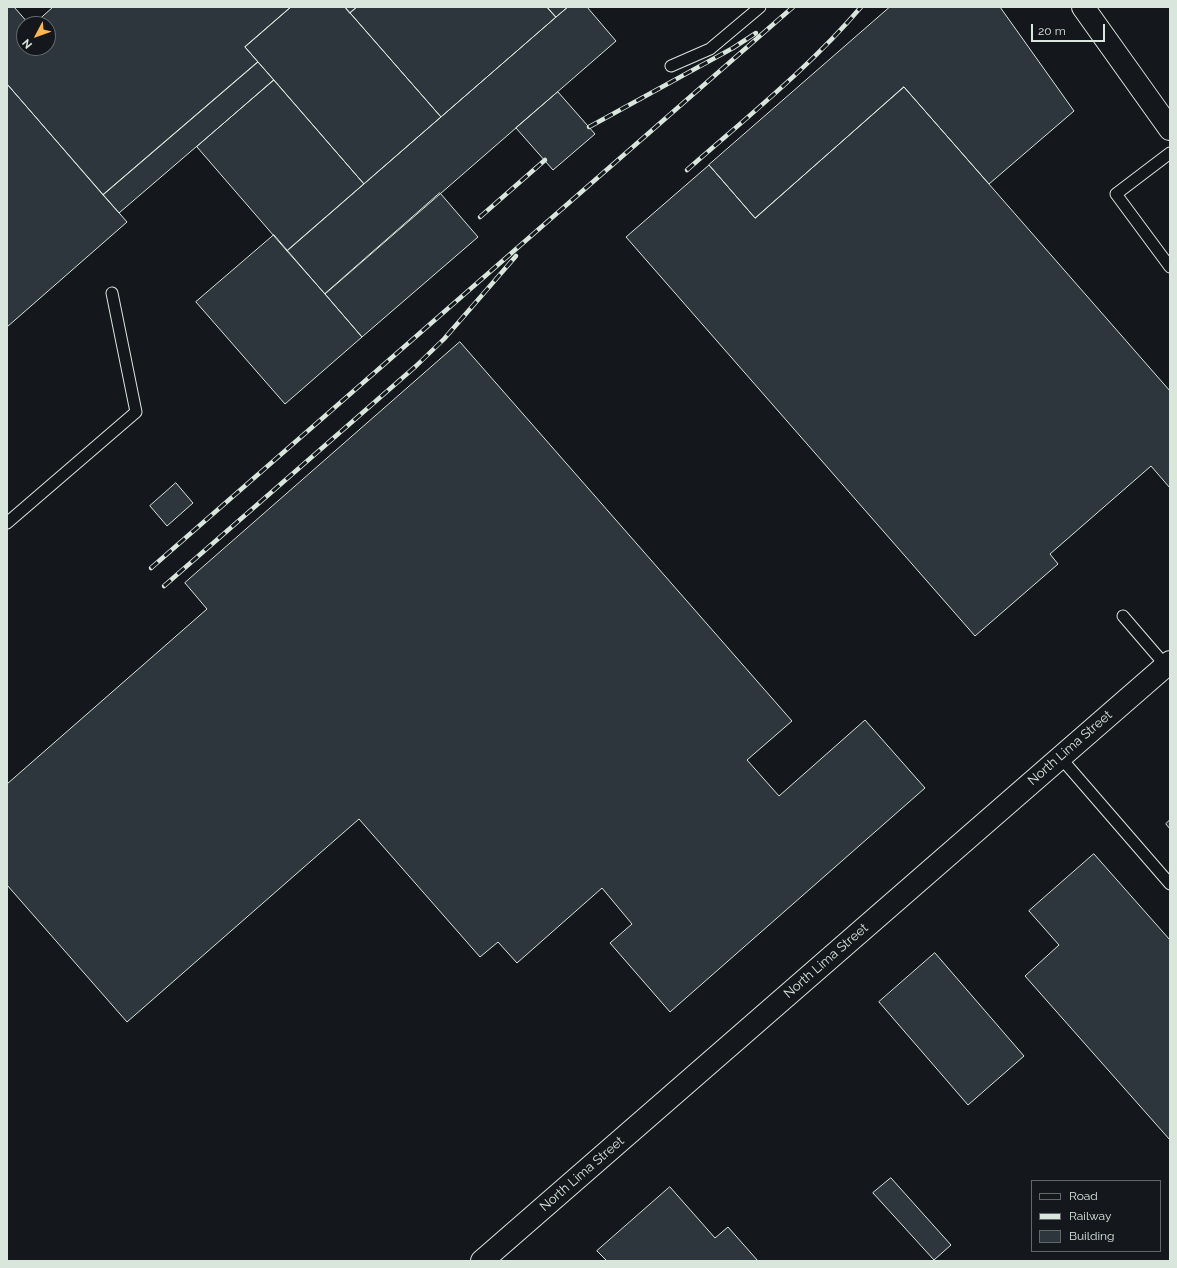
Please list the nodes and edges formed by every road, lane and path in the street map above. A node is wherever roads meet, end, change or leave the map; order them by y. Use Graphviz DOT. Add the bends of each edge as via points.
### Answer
graph roads {
  1 [pos="760,7"];
  2 [pos="1083,7"];
  3 [pos="671,66"];
  4 [pos="1170,129"];
  5 [pos="1170,153"];
  6 [pos="1170,267"];
  7 [pos="112,292"];
  8 [pos="7,523"];
  9 [pos="1123,616"];
  10 [pos="1168,664"];
  11 [pos="1060,757"];
  12 [pos="1170,884"];
  13 [pos="482,1261"];
  1 -- 3 [label="lane" via="710,49"];
  2 -- 4 [label="street"];
  5 -- 6 [label="lane" via="1116,194"];
  7 -- 8 [label="lane" via="136,412"];
  9 -- 10 [label="lane"];
  10 -- 11 [label="street, North Lima Street"];
  11 -- 12 [label="lane"];
  11 -- 13 [label="street, North Lima Street"];
}
